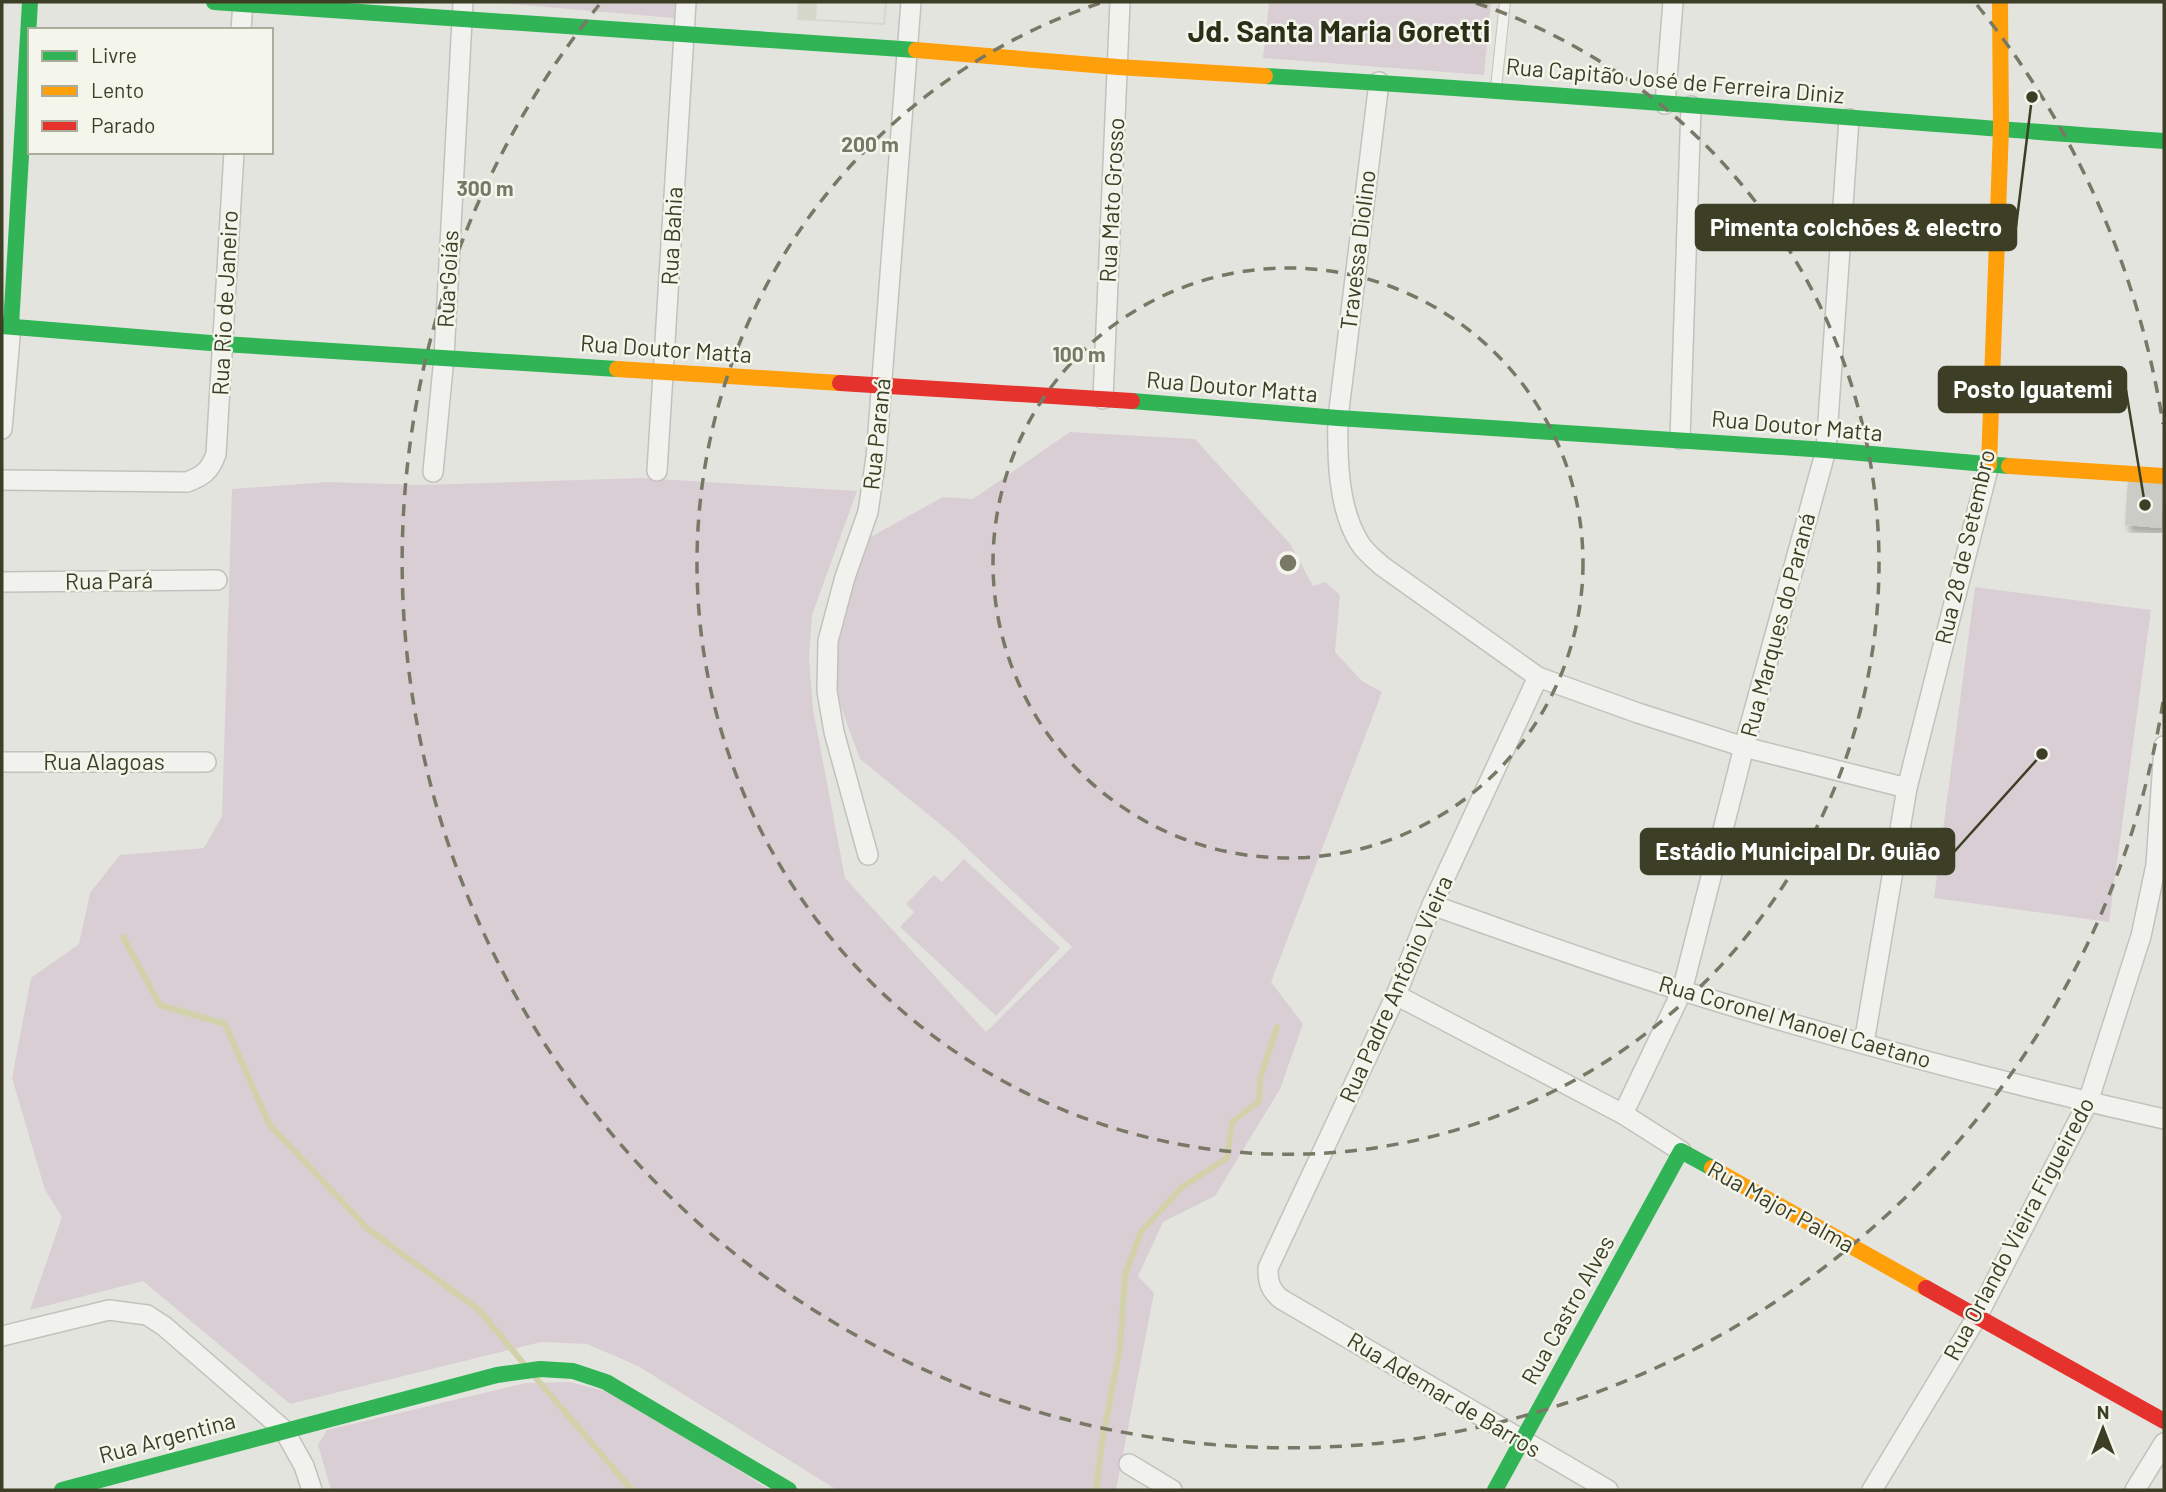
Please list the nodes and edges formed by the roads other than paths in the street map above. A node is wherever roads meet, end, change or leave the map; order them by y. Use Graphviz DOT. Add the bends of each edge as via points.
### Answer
graph roads {
  1 [pos="30,2"];
  2 [pos="214,2"];
  3 [pos="686,2"];
  4 [pos="911,2"];
  5 [pos="1120,2"];
  6 [pos="1504,2"];
  7 [pos="1673,2"];
  8 [pos="2000,2"];
  9 [pos="243,3"];
  10 [pos="462,10"];
  11 [pos="28,28"];
  12 [pos="241,28"];
  13 [pos="28,29"];
  14 [pos="684,35"];
  15 [pos="908,49"];
  16 [pos="1118,67"];
  17 [pos="1379,82"];
  18 [pos="1496,89"];
  19 [pos="1664,104"];
  20 [pos="1691,106"];
  21 [pos="1849,119"];
  22 [pos="2001,128"];
  23 [pos="2164,141"];
  24 [pos="234,154"];
  25 [pos="6,326"];
  26 [pos="223,344"];
  27 [pos="444,358"];
  28 [pos="664,371"];
  29 [pos="883,386"];
  30 [pos="1103,399"];
  31 [pos="1338,418"];
  32 [pos="2,429"];
  33 [pos="1680,439"];
  34 [pos="1826,450"];
  35 [pos="1989,465"];
  36 [pos="657,471"];
  37 [pos="433,472"];
  38 [pos="2164,476"];
  39 [pos="2,480"];
  40 [pos="217,580"];
  41 [pos="2,582"];
  42 [pos="1538,677"];
  43 [pos="2164,746"];
  44 [pos="1744,747"];
  45 [pos="2,762"];
  46 [pos="206,762"];
  47 [pos="1907,788"];
  48 [pos="869,855"];
  49 [pos="2160,865"];
  50 [pos="1432,905"];
  51 [pos="1682,991"];
  52 [pos="1396,995"];
  53 [pos="1864,1043"];
  54 [pos="2088,1102"];
  55 [pos="1623,1114"];
  56 [pos="2164,1119"];
  57 [pos="1681,1152"];
  58 [pos="1281,1299"];
  59 [pos="1978,1315"];
  60 [pos="2,1336"];
  61 [pos="2164,1421"];
  62 [pos="284,1430"];
  63 [pos="1521,1441"];
  64 [pos="2164,1443"];
  65 [pos="1129,1464"];
  66 [pos="61,1490"];
  67 [pos="312,1490"];
  68 [pos="789,1490"];
  69 [pos="1172,1490"];
  70 [pos="1495,1490"];
  71 [pos="1608,1490"];
  72 [pos="1872,1490"];
  73 [pos="2134,1490"];
  1 -- 11 [label="street"];
  2 -- 9 [label="street, Rua Capitão José de Ferreira Diniz"];
  3 -- 14 [label="street, Rua Bahia"];
  4 -- 15 [label="street, Rua Paraná"];
  5 -- 16 [label="street, Rua Mato Grosso"];
  6 -- 18 [label="lane"];
  7 -- 19 [label="street"];
  8 -- 22 [label="street, Rua 28 de Setembro"];
  9 -- 10 [label="street, Rua Capitão José de Ferreira Diniz"];
  9 -- 12 [label="street"];
  10 -- 14 [label="street, Rua Capitão José de Ferreira Diniz"];
  10 -- 27 [label="street, Rua Goiás"];
  13 -- 25 [label="street"];
  14 -- 15 [label="street, Rua Capitão José de Ferreira Diniz"];
  14 -- 28 [label="street, Rua Bahia"];
  15 -- 16 [label="street, Rua Capitão José de Ferreira Diniz"];
  15 -- 29 [label="street, Rua Paraná"];
  16 -- 17 [label="street, Rua Capitão José de Ferreira Diniz"];
  16 -- 30 [label="street, Rua Mato Grosso"];
  17 -- 18 [label="street, Rua Capitão José de Ferreira Diniz"];
  17 -- 31 [label="street, Travessa Diolino"];
  18 -- 19 [label="street, Rua Capitão José de Ferreira Diniz"];
  19 -- 20 [label="street, Rua Capitão José de Ferreira Diniz"];
  20 -- 21 [label="street, Rua Capitão José de Ferreira Diniz"];
  20 -- 33 [label="street"];
  21 -- 22 [label="street, Rua Capitão José de Ferreira Diniz"];
  21 -- 34 [label="street, Rua Marques do Paraná"];
  22 -- 23 [label="street, Rua Capitão José de Ferreira Diniz"];
  22 -- 35 [label="street, Rua 28 de Setembro"];
  24 -- 26 [label="street, Rua Rio de Janeiro"];
  25 -- 26 [label="street, Rua Doutor Matta"];
  25 -- 32 [label="street"];
  26 -- 27 [label="street, Rua Doutor Matta"];
  26 -- 39 [label="street, Rua Rio de Janeiro" via="216,454 202,477 187,482"];
  27 -- 28 [label="street, Rua Doutor Matta"];
  27 -- 37 [label="street, Rua Goiás"];
  28 -- 29 [label="street, Rua Doutor Matta"];
  28 -- 36 [label="street, Rua Bahia"];
  29 -- 30 [label="street, Rua Doutor Matta"];
  29 -- 48 [label="street, Rua Paraná" via="869,512 828,641 827,691 834,732"];
  30 -- 31 [label="street, Rua Doutor Matta"];
  31 -- 33 [label="street, Rua Doutor Matta"];
  31 -- 42 [label="street, Travessa Diolino" via="1336,458 1349,522 1360,545 1382,566"];
  33 -- 34 [label="street, Rua Doutor Matta"];
  34 -- 35 [label="street, Rua Doutor Matta"];
  34 -- 44 [label="street, Rua Marques do Paraná"];
  35 -- 38 [label="street, Rua Doutor Matta"];
  35 -- 47 [label="street, Rua 28 de Setembro"];
  40 -- 41 [label="street, Rua Pará"];
  42 -- 44 [label="street, Travessa Diolino"];
  42 -- 50 [label="street, Rua Padre Antônio Vieira"];
  43 -- 49 [label="street, Rua Orlando Vieira Figueiredo"];
  44 -- 47 [label="street, Travessa Diolino"];
  44 -- 51 [label="street, Rua Marques do Paraná"];
  45 -- 46 [label="street, Rua Alagoas"];
  47 -- 53 [label="street, Rua 28 de Setembro"];
  49 -- 54 [label="street, Rua Orlando Vieira Figueiredo"];
  50 -- 51 [label="street, Rua Coronel Manoel Caetano"];
  50 -- 52 [label="street, Rua Padre Antônio Vieira"];
  51 -- 53 [label="street, Rua Coronel Manoel Caetano"];
  51 -- 55 [label="street, Rua Marques do Paraná"];
  52 -- 55 [label="street, Rua Major Palma"];
  52 -- 58 [label="street, Rua Padre Antônio Vieira" via="1268,1268 1273,1292"];
  53 -- 54 [label="street, Rua Coronel Manoel Caetano"];
  54 -- 56 [label="street, Rua Coronel Manoel Caetano"];
  54 -- 59 [label="street, Rua Orlando Vieira Figueiredo"];
  55 -- 57 [label="street, Rua Major Palma"];
  57 -- 59 [label="street, Rua Major Palma"];
  57 -- 63 [label="street, Rua Castro Alves"];
  58 -- 63 [label="street, Rua Ademar de Barros"];
  59 -- 61 [label="street, Rua Major Palma"];
  59 -- 72 [label="street, Rua Orlando Vieira Figueiredo"];
  60 -- 62 [label="street" via="109,1310 147,1315"];
  62 -- 66 [label="street, Rua Argentina"];
  62 -- 67 [label="street"];
  62 -- 68 [label="street, Rua Argentina" via="497,1374 573,1371 606,1382"];
  63 -- 70 [label="street, Rua Castro Alves"];
  63 -- 71 [label="street, Rua Ademar de Barros"];
  64 -- 73 [label="street"];
  65 -- 69 [label="street"];
}
